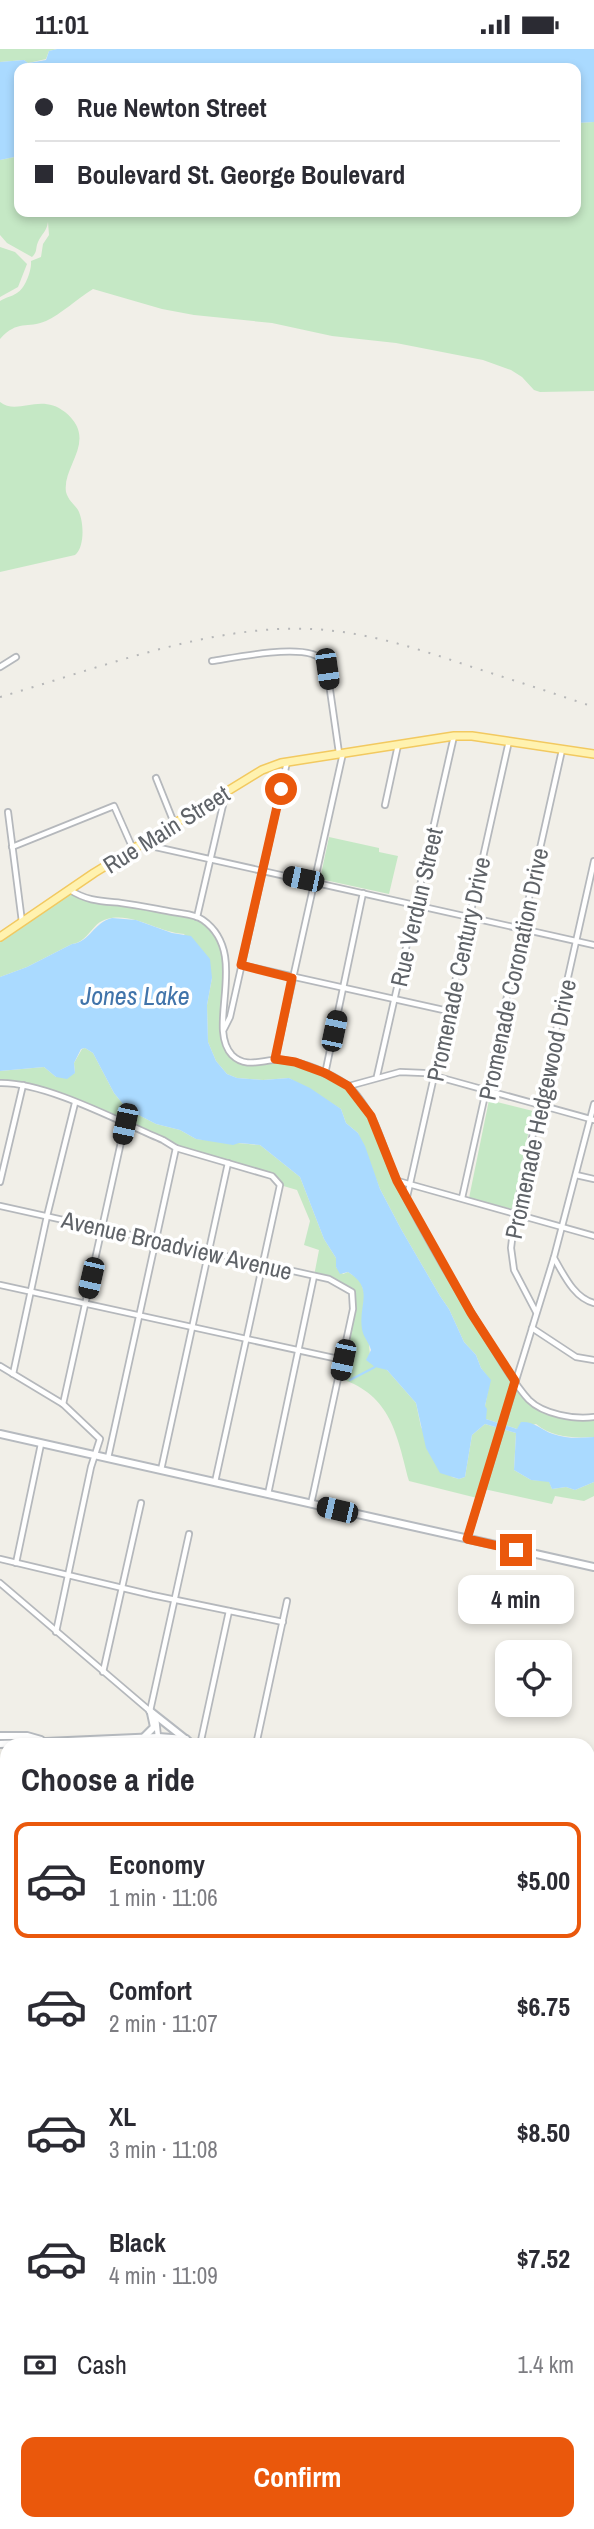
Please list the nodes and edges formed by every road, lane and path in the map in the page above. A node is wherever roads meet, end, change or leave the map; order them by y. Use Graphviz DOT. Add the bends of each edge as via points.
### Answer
graph roads {
  1 [pos="16,657"];
  2 [pos="212,661"];
  3 [pos="0,667"];
  4 [pos="454,736"];
  5 [pos="509,741"];
  6 [pos="398,744"];
  7 [pos="563,749"];
  8 [pos="341,753"];
  9 [pos="594,754"];
  10 [pos="287,762"];
  11 [pos="156,778"];
  12 [pos="226,792"];
  13 [pos="385,805"];
  14 [pos="8,812"];
  15 [pos="174,824"];
  16 [pos="141,844"];
  17 [pos="12,847"];
  18 [pos="133,849"];
  19 [pos="211,860"];
  20 [pos="594,860"];
  21 [pos="262,871"];
  22 [pos="314,882"];
  23 [pos="71,890"];
  24 [pos="363,893"];
  25 [pos="416,905"];
  26 [pos="197,917"];
  27 [pos="469,917"];
  28 [pos="22,922"];
  29 [pos="522,929"];
  30 [pos="0,937"];
  31 [pos="575,941"];
  32 [pos="594,945"];
  33 [pos="241,965"];
  34 [pos="292,978"];
  35 [pos="343,989"];
  36 [pos="395,999"];
  37 [pos="448,1011"];
  38 [pos="224,1030"];
  39 [pos="275,1059"];
  40 [pos="325,1073"];
  41 [pos="377,1076"];
  42 [pos="434,1077"];
  43 [pos="0,1083"];
  44 [pos="23,1085"];
  45 [pos="348,1086"];
  46 [pos="488,1091"];
  47 [pos="75,1103"];
  48 [pos="594,1104"];
  49 [pos="540,1105"];
  50 [pos="592,1119"];
  51 [pos="125,1124"];
  52 [pos="176,1148"];
  53 [pos="228,1163"];
  54 [pos="576,1175"];
  55 [pos="594,1179"];
  56 [pos="397,1181"];
  57 [pos="0,1182"];
  58 [pos="410,1184"];
  59 [pos="407,1198"];
  60 [pos="462,1198"];
  61 [pos="0,1206"];
  62 [pos="515,1214"];
  63 [pos="47,1216"];
  64 [pos="562,1227"];
  65 [pos="102,1228"];
  66 [pos="594,1236"];
  67 [pos="155,1242"];
  68 [pos="209,1253"];
  69 [pos="554,1257"];
  70 [pos="261,1264"];
  71 [pos="314,1276"];
  72 [pos="0,1285"];
  73 [pos="32,1291"];
  74 [pos="85,1303"];
  75 [pos="594,1303"];
  76 [pos="536,1313"];
  77 [pos="139,1316"];
  78 [pos="193,1327"];
  79 [pos="532,1328"];
  80 [pos="246,1338"];
  81 [pos="298,1350"];
  82 [pos="343,1360"];
  83 [pos="594,1360"];
  84 [pos="0,1366"];
  85 [pos="13,1374"];
  86 [pos="515,1381"];
  87 [pos="63,1404"];
  88 [pos="594,1417"];
  89 [pos="115,1428"];
  90 [pos="0,1434"];
  91 [pos="100,1439"];
  92 [pos="41,1444"];
  93 [pos="95,1455"];
  94 [pos="108,1458"];
  95 [pos="161,1470"];
  96 [pos="215,1482"];
  97 [pos="268,1494"];
  98 [pos="141,1503"];
  99 [pos="312,1504"];
  100 [pos="189,1534"];
  101 [pos="467,1539"];
  102 [pos="0,1559"];
  103 [pos="16,1563"];
  104 [pos="594,1567"];
  105 [pos="68,1574"];
  106 [pos="0,1583"];
  107 [pos="122,1587"];
  108 [pos="175,1599"];
  109 [pos="287,1601"];
  110 [pos="229,1611"];
  111 [pos="283,1622"];
  112 [pos="56,1632"];
  113 [pos="103,1672"];
  114 [pos="150,1711"];
  115 [pos="0,1736"];
  116 [pos="158,1737"];
  117 [pos="34,1738"];
  118 [pos="143,1738"];
  119 [pos="172,1738"];
  120 [pos="185,1738"];
  121 [pos="202,1738"];
  122 [pos="258,1738"];
  1 -- 3 [label="street"];
  2 -- 8 [label="street" via="270,654 308,653 320,658 327,669"];
  4 -- 5 [label="main road, Rue Main Street"];
  4 -- 6 [label="main road, Rue Main Street"];
  4 -- 25 [label="street, Rue Verdun Street"];
  5 -- 7 [label="main road, Rue Main Street"];
  5 -- 27 [label="street, Promenade Century Drive"];
  6 -- 8 [label="main road, Rue Main Street"];
  6 -- 13 [label="street"];
  7 -- 9 [label="main road, Rue Main Street"];
  7 -- 29 [label="street, Promenade Coronation Drive"];
  8 -- 10 [label="main road, Rue Main Street"];
  8 -- 22 [label="street"];
  10 -- 12 [label="main road, Rue Main Street" via="262,770"];
  10 -- 21 [label="street"];
  11 -- 15 [label="street"];
  12 -- 15 [label="main road, Rue Main Street"];
  12 -- 19 [label="street"];
  14 -- 17 [label="street"];
  15 -- 16 [label="main road, Rue Main Street"];
  16 -- 18 [label="main road, Rue Main Street"];
  16 -- 19 [label="street"];
  17 -- 18 [label="street" via="114,806"];
  17 -- 28 [label="street"];
  18 -- 23 [label="main road, Rue Main Street"];
  19 -- 21 [label="street"];
  19 -- 26 [label="street"];
  20 -- 31 [label="street, Promenade Hedgewood Drive"];
  21 -- 22 [label="street"];
  21 -- 33 [label="street"];
  22 -- 24 [label="street"];
  22 -- 34 [label="street"];
  23 -- 26 [label="street" via="93,901"];
  23 -- 28 [label="main road, Rue Main Street"];
  24 -- 25 [label="street"];
  24 -- 35 [label="street"];
  25 -- 27 [label="street"];
  25 -- 36 [label="street, Rue Verdun Street"];
  26 -- 38 [label="street" via="211,927 223,952 227,986"];
  27 -- 29 [label="street"];
  27 -- 37 [label="street, Promenade Century Drive"];
  28 -- 30 [label="main road, Rue Main Street"];
  29 -- 31 [label="street"];
  29 -- 46 [label="street, Promenade Coronation Drive"];
  31 -- 32 [label="street"];
  31 -- 49 [label="street, Promenade Hedgewood Drive"];
  33 -- 34 [label="street"];
  33 -- 38 [label="street"];
  34 -- 35 [label="street"];
  34 -- 39 [label="street"];
  35 -- 36 [label="street"];
  35 -- 40 [label="street"];
  36 -- 37 [label="street"];
  36 -- 41 [label="street, Rue Verdun Street"];
  37 -- 42 [label="street, Promenade Century Drive"];
  38 -- 39 [label="street" via="232,1054 241,1061"];
  39 -- 40 [label="street"];
  40 -- 45 [label="street"];
  41 -- 42 [label="street" via="400,1072"];
  41 -- 45 [label="street"];
  42 -- 46 [label="street"];
  42 -- 58 [label="street, Promenade Century Drive"];
  43 -- 44 [label="street"];
  44 -- 47 [label="street"];
  44 -- 57 [label="street"];
  45 -- 56 [label="street" via="371,1116"];
  46 -- 49 [label="street"];
  46 -- 60 [label="street, Promenade Coronation Drive"];
  47 -- 51 [label="street"];
  47 -- 63 [label="street"];
  48 -- 50 [label="street"];
  49 -- 50 [label="street"];
  49 -- 62 [label="street, Promenade Hedgewood Drive"];
  50 -- 54 [label="street"];
  51 -- 52 [label="street"];
  51 -- 65 [label="street"];
  52 -- 53 [label="street"];
  52 -- 67 [label="street"];
  53 -- 68 [label="street"];
  53 -- 70 [label="street" via="272,1176 280,1185"];
  54 -- 55 [label="street"];
  54 -- 64 [label="street"];
  56 -- 58 [label="street"];
  56 -- 59 [label="street"];
  58 -- 59 [label="street, Promenade Century Drive"];
  58 -- 60 [label="street"];
  59 -- 86 [label="street"];
  60 -- 62 [label="street"];
  61 -- 63 [label="street, Avenue Broadview Avenue"];
  62 -- 64 [label="street"];
  62 -- 76 [label="street, Promenade Hedgewood Drive" via="514,1270"];
  63 -- 65 [label="street, Avenue Broadview Avenue"];
  63 -- 73 [label="street"];
  64 -- 66 [label="street"];
  64 -- 69 [label="street"];
  65 -- 67 [label="street, Avenue Broadview Avenue"];
  65 -- 74 [label="street"];
  67 -- 68 [label="street, Avenue Broadview Avenue"];
  67 -- 77 [label="street"];
  68 -- 70 [label="street, Avenue Broadview Avenue"];
  68 -- 78 [label="street"];
  69 -- 75 [label="street" via="572,1288"];
  69 -- 76 [label="street"];
  70 -- 71 [label="street, Avenue Broadview Avenue"];
  70 -- 80 [label="street"];
  71 -- 81 [label="street"];
  71 -- 82 [label="street, Avenue Broadview Avenue" via="352,1292"];
  72 -- 73 [label="street"];
  73 -- 74 [label="street"];
  73 -- 85 [label="street"];
  74 -- 77 [label="street"];
  74 -- 87 [label="street"];
  76 -- 79 [label="street"];
  77 -- 78 [label="street"];
  77 -- 89 [label="street"];
  78 -- 80 [label="street"];
  78 -- 95 [label="street"];
  79 -- 83 [label="street" via="576,1357"];
  79 -- 86 [label="street"];
  80 -- 81 [label="street"];
  80 -- 96 [label="street"];
  81 -- 82 [label="street"];
  81 -- 97 [label="street"];
  82 -- 99 [label="street"];
  84 -- 85 [label="street"];
  85 -- 87 [label="street"];
  86 -- 88 [label="street" via="531,1402 555,1414"];
  86 -- 101 [label="street"];
  87 -- 91 [label="street"];
  89 -- 91 [label="street"];
  89 -- 94 [label="street"];
  90 -- 92 [label="main road"];
  91 -- 93 [label="street"];
  92 -- 93 [label="main road"];
  92 -- 103 [label="street"];
  93 -- 94 [label="main road"];
  93 -- 105 [label="street"];
  94 -- 95 [label="main road"];
  95 -- 96 [label="main road"];
  96 -- 97 [label="main road"];
  97 -- 99 [label="main road"];
  98 -- 107 [label="street"];
  99 -- 101 [label="main road"];
  100 -- 108 [label="street"];
  101 -- 104 [label="main road"];
  102 -- 103 [label="street"];
  103 -- 105 [label="street"];
  105 -- 107 [label="street"];
  105 -- 112 [label="street"];
  106 -- 112 [label="street"];
  107 -- 108 [label="street"];
  107 -- 113 [label="street"];
  108 -- 110 [label="street"];
  108 -- 114 [label="street"];
  109 -- 111 [label="street"];
  110 -- 111 [label="street"];
  110 -- 121 [label="street"];
  111 -- 122 [label="street"];
  112 -- 113 [label="street"];
  113 -- 114 [label="street"];
  114 -- 116 [label="street" via="158,1723"];
  114 -- 118 [label="main road" via="154,1727"];
  114 -- 120 [label="main road"];
  115 -- 117 [label="main road"];
  116 -- 118 [label="main road"];
  116 -- 119 [label="main road"];
}
